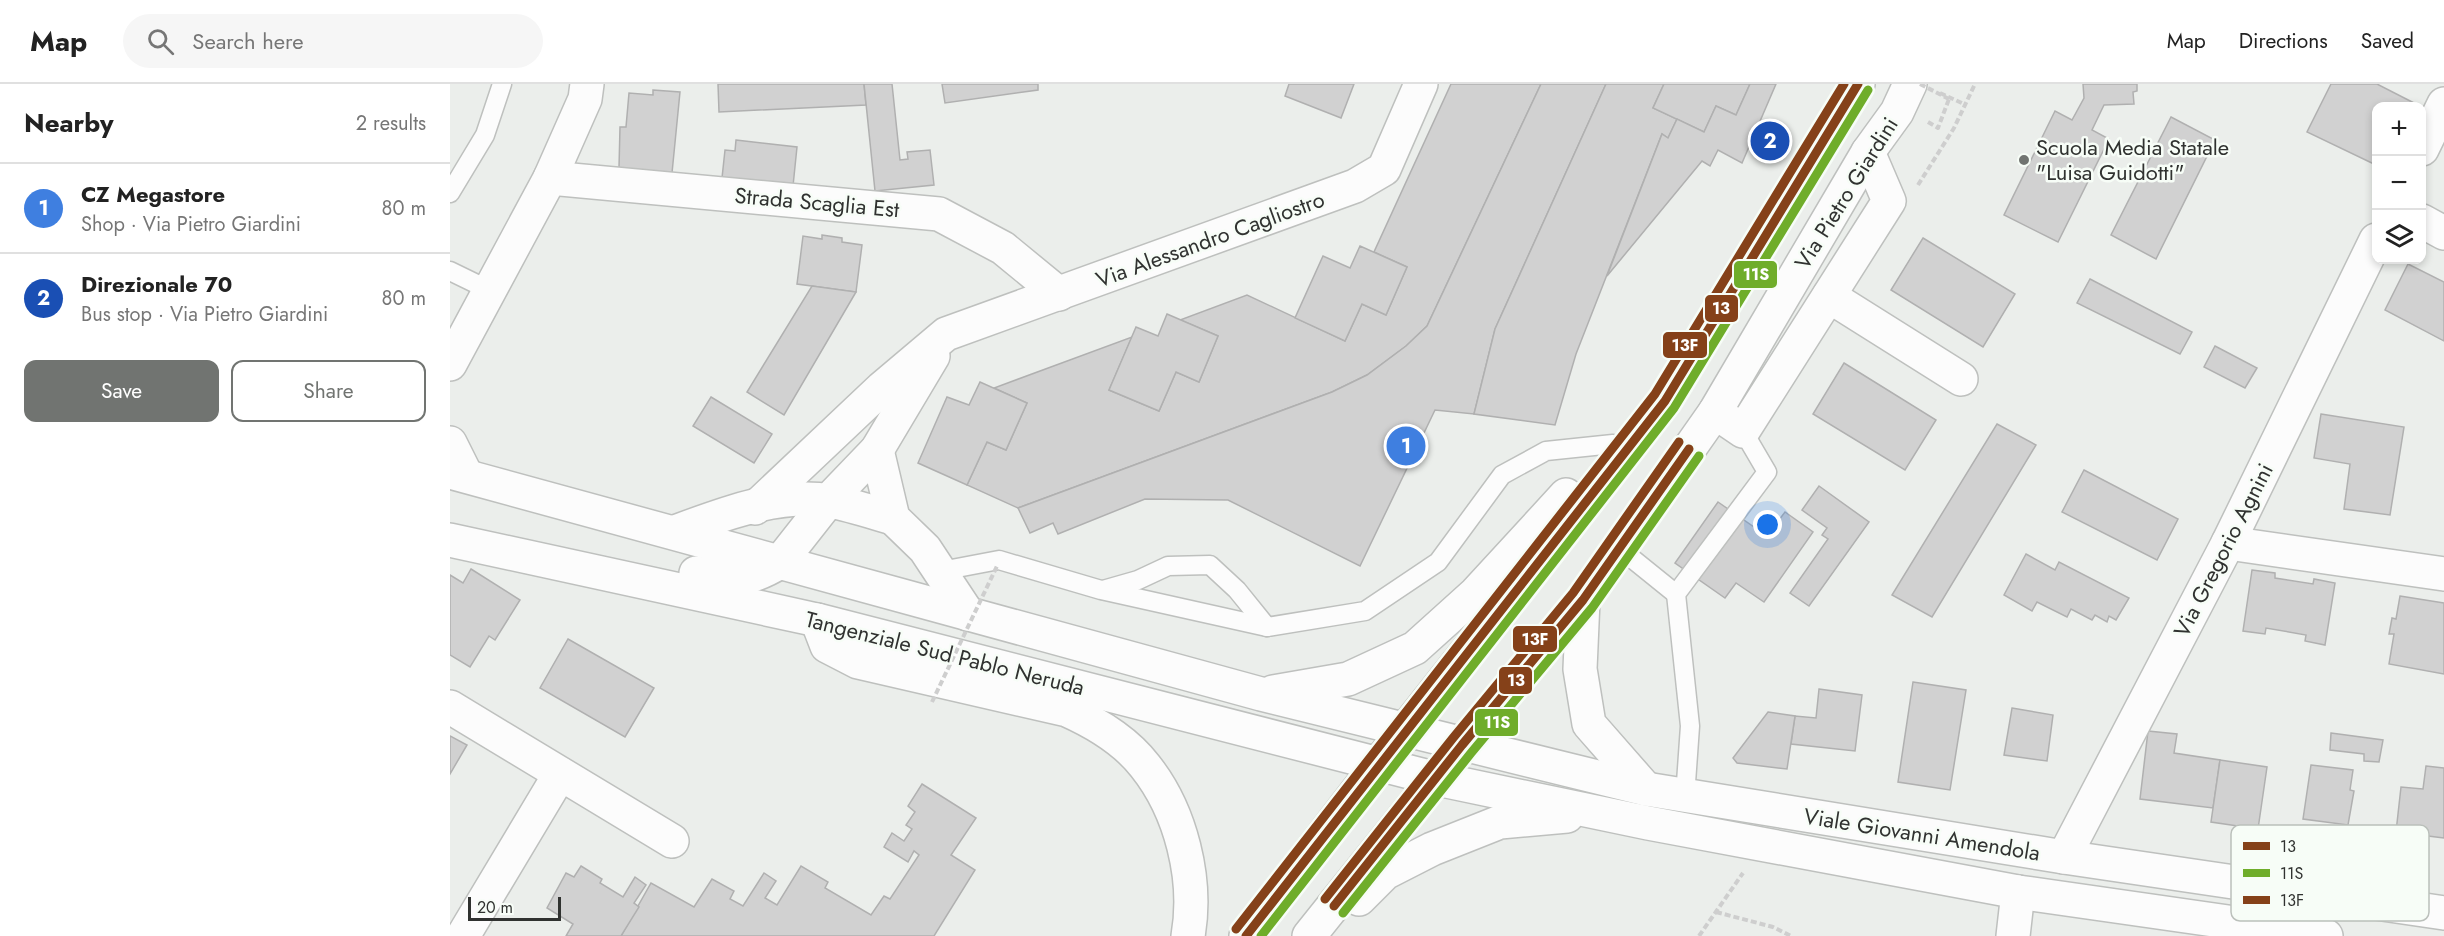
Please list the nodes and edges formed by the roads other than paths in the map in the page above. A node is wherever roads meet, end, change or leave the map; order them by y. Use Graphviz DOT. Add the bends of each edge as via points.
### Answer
graph roads {
  1 [pos="502,84"];
  2 [pos="587,84"];
  3 [pos="1420,84"];
  4 [pos="1858,84"];
  5 [pos="1923,93"];
  6 [pos="2444,104"];
  7 [pos="2426,139"];
  8 [pos="1868,152"];
  9 [pos="550,178"];
  10 [pos="450,193"];
  11 [pos="2426,223"];
  12 [pos="2444,232"];
  13 [pos="2372,248"];
  14 [pos="450,272"];
  15 [pos="491,291"];
  16 [pos="1059,294"];
  17 [pos="1829,296"];
  18 [pos="946,334"];
  19 [pos="455,344"];
  20 [pos="1961,379"];
  21 [pos="1665,401"];
  22 [pos="1715,412"];
  23 [pos="1743,431"];
  24 [pos="450,443"];
  25 [pos="1613,444"];
  26 [pos="877,450"];
  27 [pos="458,473"];
  28 [pos="828,501"];
  29 [pos="755,507"];
  30 [pos="893,518"];
  31 [pos="675,532"];
  32 [pos="450,539"];
  33 [pos="2228,543"];
  34 [pos="1619,548"];
  35 [pos="780,562"];
  36 [pos="941,571"];
  37 [pos="2444,574"];
  38 [pos="1101,591"];
  39 [pos="1676,594"];
  40 [pos="1583,600"];
  41 [pos="968,614"];
  42 [pos="817,620"];
  43 [pos="1267,627"];
  44 [pos="1261,694"];
  45 [pos="450,707"];
  46 [pos="1405,731"];
  47 [pos="1462,745"];
  48 [pos="1379,763"];
  49 [pos="561,774"];
  50 [pos="1437,778"];
  51 [pos="1646,789"];
  52 [pos="1685,797"];
  53 [pos="1610,815"];
  54 [pos="672,842"];
  55 [pos="2064,857"];
  56 [pos="2231,882"];
  57 [pos="2018,892"];
  58 [pos="2429,911"];
  59 [pos="2444,913"];
  60 [pos="463,936"];
  61 [pos="1188,936"];
  62 [pos="1246,936"];
  63 [pos="1309,936"];
  64 [pos="1321,936"];
  65 [pos="2013,936"];
  66 [pos="2326,936"];
  1 -- 10 [label="lane" via="485,135"];
  2 -- 9 [label="street" via="585,99"];
  3 -- 16 [label="street, Via Alessandro Cagliostro" via="1384,169 1355,186"];
  4 -- 21 [label="street, Via Pietro Giardini"];
  5 -- 8 [label="street, Via Pietro Giardini" via="1897,112"];
  6 -- 7 [label="street"];
  8 -- 17 [label="street" via="1889,201"];
  8 -- 22 [label="street, Via Pietro Giardini"];
  9 -- 15 [label="street"];
  9 -- 16 [label="street, Strada Scaglia Est" via="939,214 1003,248"];
  11 -- 12 [label="street"];
  13 -- 33 [label="street, Via Gregorio Agnini"];
  14 -- 15 [label="lane"];
  15 -- 19 [label="street"];
  16 -- 18 [label="street, Via Alessandro Cagliostro"];
  17 -- 20 [label="street"];
  17 -- 23 [label="street"];
  18 -- 26 [label="street"];
  18 -- 29 [label="street, Via Alessandro Cagliostro"];
  21 -- 25 [label="street"];
  21 -- 46 [label="street, Via Pietro Giardini"];
  22 -- 23 [label="street"];
  22 -- 34 [label="street, Via Pietro Giardini"];
  23 -- 39 [label="lane" via="1767,472"];
  24 -- 27 [label="street"];
  25 -- 43 [label="lane" via="1546,451 1502,475 1438,562 1365,611"];
  25 -- 44 [label="street" via="1476,593 1415,648 1348,679"];
  26 -- 28 [label="street"];
  26 -- 30 [label="street"];
  27 -- 31 [label="street, Tangenziale Sud Pablo Neruda"];
  28 -- 29 [label="street, Via Alessandro Cagliostro" via="788,501"];
  28 -- 30 [label="street, Via Alessandro Cagliostro"];
  28 -- 35 [label="street"];
  29 -- 31 [label="street, Via Alessandro Cagliostro"];
  30 -- 36 [label="street, Via Alessandro Cagliostro" via="909,531"];
  31 -- 35 [label="street, Tangenziale Sud Pablo Neruda"];
  32 -- 35 [label="street" via="476,533 531,535 717,578 758,575"];
  32 -- 42 [label="street, Tangenziale Sud Pablo Neruda"];
  33 -- 37 [label="street"];
  33 -- 55 [label="street, Via Gregorio Agnini"];
  34 -- 39 [label="lane"];
  34 -- 40 [label="street, Via Pietro Giardini"];
  35 -- 41 [label="street, Tangenziale Sud Pablo Neruda"];
  36 -- 38 [label="lane" via="999,560"];
  36 -- 41 [label="street, Via Alessandro Cagliostro"];
  38 -- 43 [label="lane"];
  38 -- 43 [label="lane" via="1168,566 1210,565"];
  39 -- 52 [label="lane" via="1690,726"];
  40 -- 47 [label="street, Via Pietro Giardini"];
  40 -- 51 [label="street" via="1580,669 1589,724"];
  41 -- 44 [label="street, Tangenziale Sud Pablo Neruda"];
  42 -- 48 [label="street, Tangenziale Sud Pablo Neruda"];
  42 -- 61 [label="street" via="827,646 858,662 1067,710 1096,723 1123,744 1145,765 1164,794 1180,832 1191,916"];
  44 -- 46 [label="street, Tangenziale Sud Pablo Neruda"];
  45 -- 49 [label="street"];
  46 -- 47 [label="street, Viale Giovanni Amendola"];
  46 -- 48 [label="street, Via Pietro Giardini"];
  47 -- 50 [label="street, Via Pietro Giardini"];
  47 -- 51 [label="street, Viale Giovanni Amendola"];
  48 -- 50 [label="street, Tangenziale Sud Pablo Neruda"];
  48 -- 62 [label="street, Via Pietro Giardini"];
  49 -- 54 [label="street"];
  49 -- 60 [label="street"];
  50 -- 53 [label="street, Viale Giovanni Amendola"];
  50 -- 63 [label="street, Via Pietro Giardini"];
  51 -- 52 [label="street, Viale Giovanni Amendola"];
  52 -- 55 [label="street, Viale Giovanni Amendola"];
  53 -- 57 [label="street, Viale Giovanni Amendola"];
  53 -- 64 [label="street" via="1500,822 1432,849 1385,873"];
  55 -- 56 [label="street, Viale Giovanni Amendola"];
  57 -- 65 [label="street"];
  57 -- 66 [label="street, Viale Giovanni Amendola"];
  58 -- 59 [label="street, Viale Giovanni Amendola"];
}
